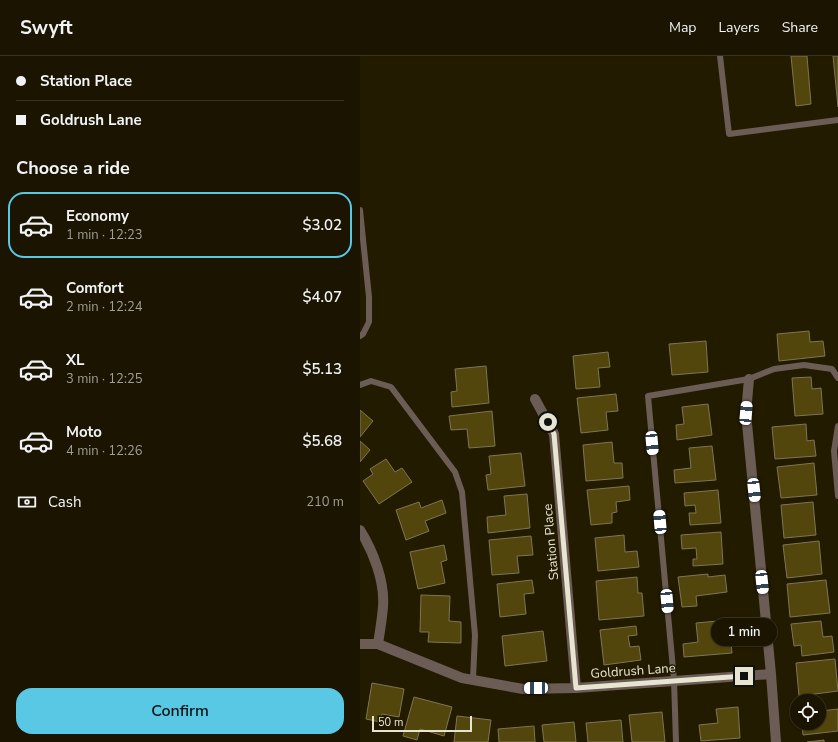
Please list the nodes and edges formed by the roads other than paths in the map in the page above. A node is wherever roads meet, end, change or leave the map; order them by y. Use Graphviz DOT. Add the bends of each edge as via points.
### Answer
graph roads {
  1 [pos="720,56"];
  2 [pos="838,120"];
  3 [pos="360,210"];
  4 [pos="360,336"];
  5 [pos="838,378"];
  6 [pos="749,379"];
  7 [pos="360,385"];
  8 [pos="535,400"];
  9 [pos="838,426"];
  10 [pos="838,496"];
  11 [pos="360,530"];
  12 [pos="360,644"];
  13 [pos="378,644"];
  14 [pos="771,674"];
  15 [pos="473,680"];
  16 [pos="674,680"];
  17 [pos="576,688"];
  18 [pos="676,742"];
  19 [pos="776,742"];
  1 -- 2 [label="lane" via="729,134"];
  3 -- 4 [label="lane" via="369,297 369,322"];
  5 -- 6 [label="lane" via="832,369 804,365 774,369"];
  6 -- 14 [label="street" via="746,413"];
  6 -- 16 [label="lane" via="648,396"];
  7 -- 15 [label="lane" via="371,381 391,387 455,472 462,492 475,635"];
  8 -- 17 [label="street, Station Place" via="554,434"];
  9 -- 10 [label="lane" via="834,451"];
  11 -- 13 [label="street" via="368,542 381,584 384,605"];
  12 -- 13 [label="street, Goldrush Lane"];
  13 -- 15 [label="street, Goldrush Lane"];
  14 -- 16 [label="street, Goldrush Lane"];
  14 -- 19 [label="street"];
  15 -- 17 [label="street, Goldrush Lane" via="524,689"];
  16 -- 17 [label="street, Goldrush Lane"];
  16 -- 18 [label="lane"];
}
